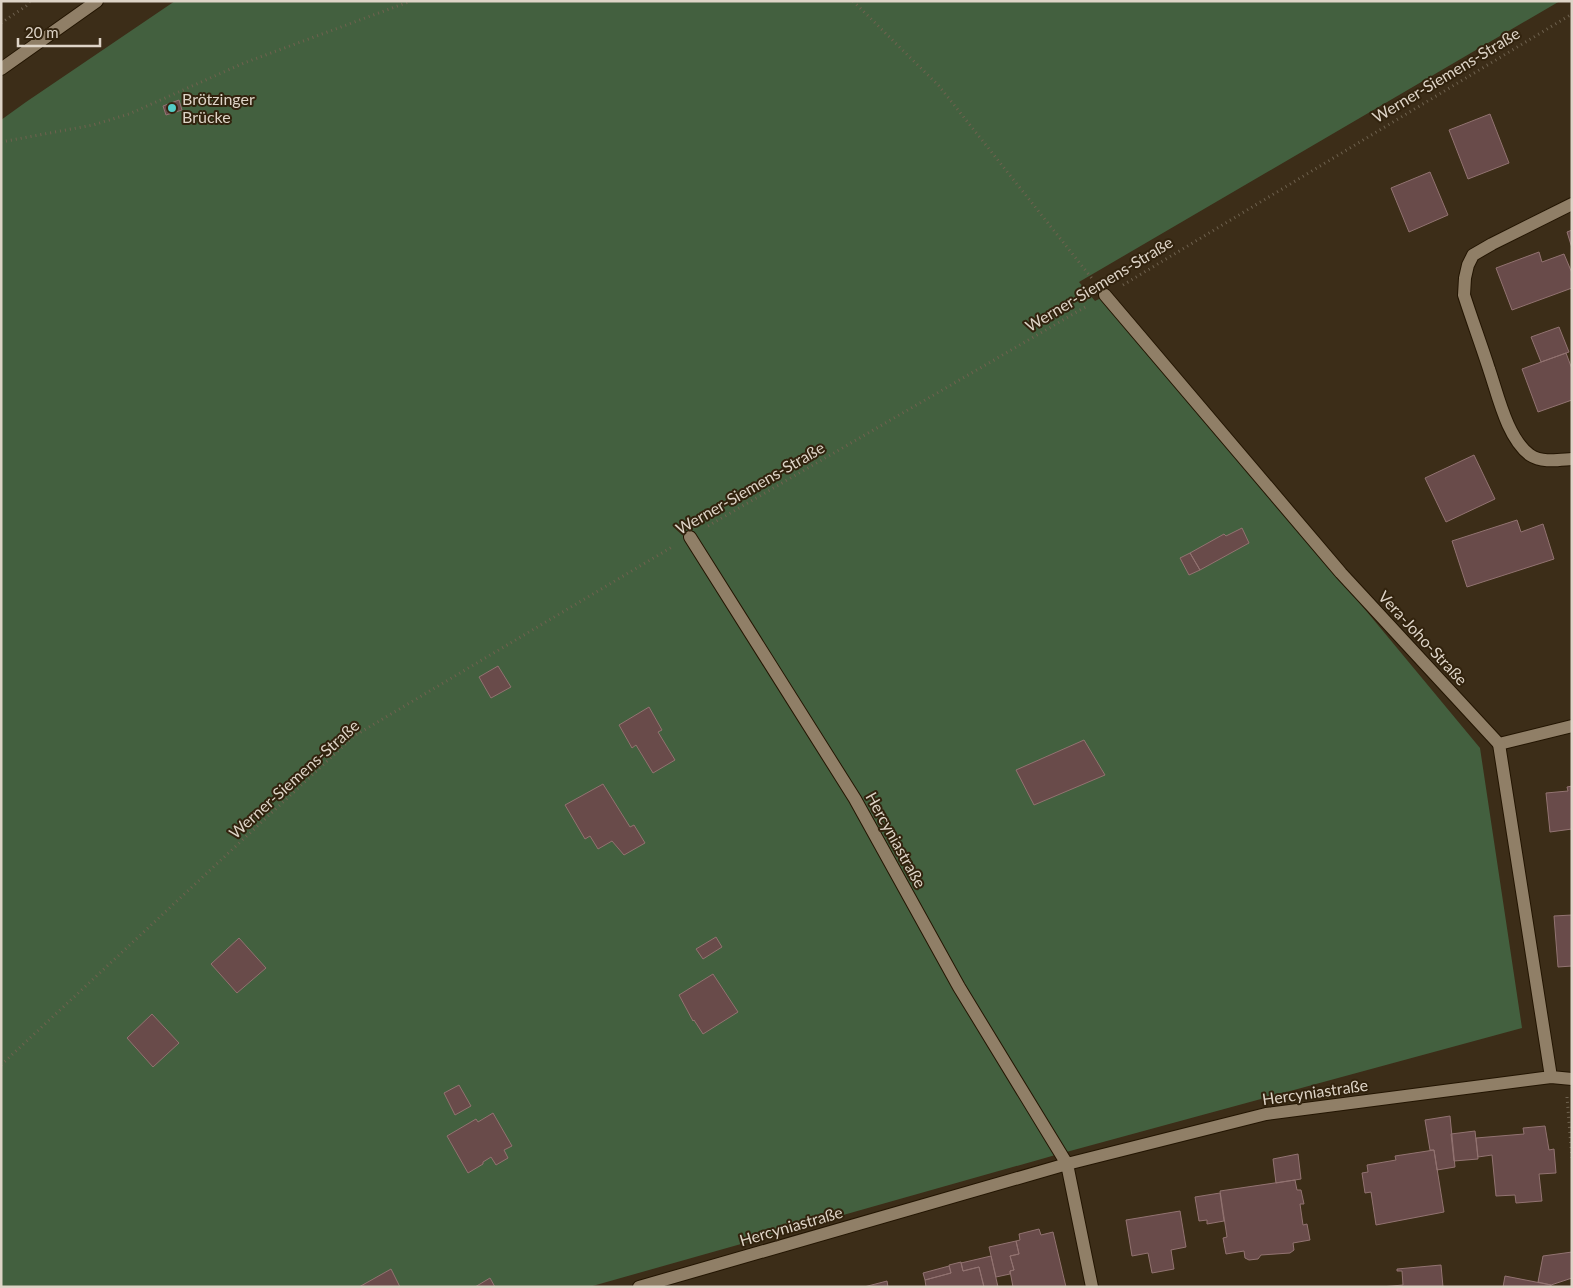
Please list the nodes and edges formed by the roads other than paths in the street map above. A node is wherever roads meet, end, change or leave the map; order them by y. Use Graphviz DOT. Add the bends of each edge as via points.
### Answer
graph roads {
  1 [pos="97,1"];
  2 [pos="1,69"];
  3 [pos="1572,204"];
  4 [pos="1105,295"];
  5 [pos="1572,459"];
  6 [pos="690,537"];
  7 [pos="1572,726"];
  8 [pos="1499,744"];
  9 [pos="1551,1077"];
  10 [pos="1569,1078"];
  11 [pos="1066,1164"];
  12 [pos="640,1287"];
  13 [pos="1092,1287"];
  1 -- 2 [label="street"];
  3 -- 5 [label="street" via="1473,255 1463,288 1506,418 1517,441 1539,459"];
  4 -- 8 [label="street, Vera-Joho-Straße" via="1341,573"];
  6 -- 11 [label="street, Hercyniastraße" via="855,799 959,988"];
  7 -- 8 [label="street"];
  8 -- 9 [label="street"];
  9 -- 10 [label="street, Hercyniastraße"];
  9 -- 11 [label="street, Hercyniastraße" via="1266,1114"];
  11 -- 12 [label="street, Hercyniastraße"];
  11 -- 13 [label="street"];
}
